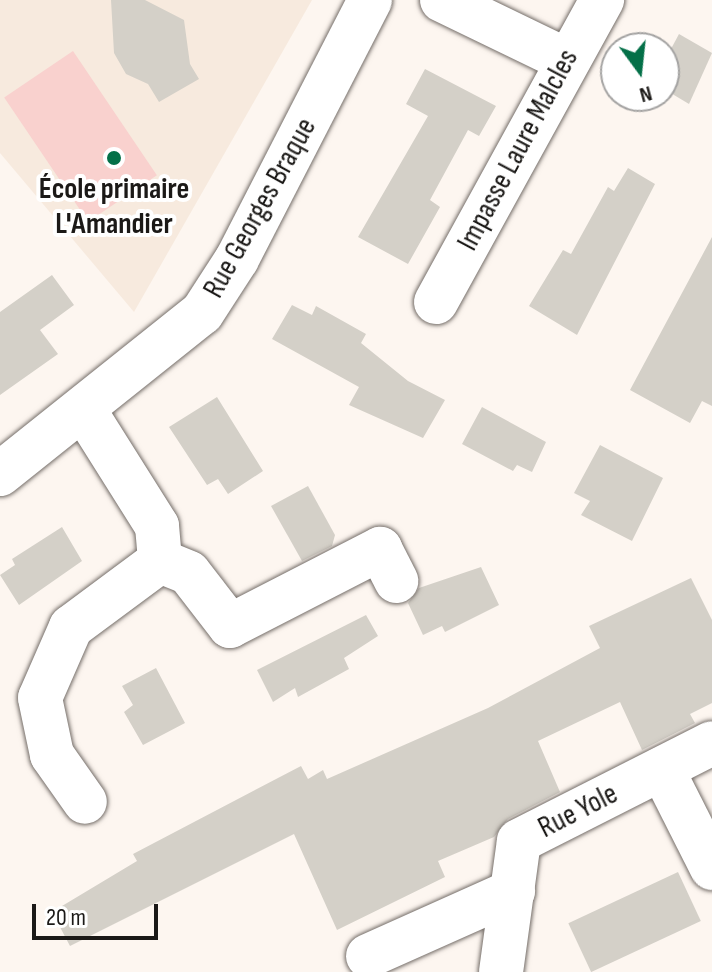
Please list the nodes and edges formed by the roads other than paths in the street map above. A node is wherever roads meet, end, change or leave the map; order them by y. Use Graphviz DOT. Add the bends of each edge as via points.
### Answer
graph roads {
  1 [pos="370,0"];
  2 [pos="442,0"];
  3 [pos="602,0"];
  4 [pos="564,59"];
  5 [pos="436,302"];
  6 [pos="84,410"];
  7 [pos="0,474"];
  8 [pos="160,561"];
  9 [pos="396,581"];
  10 [pos="712,743"];
  11 [pos="662,769"];
  12 [pos="85,802"];
  13 [pos="712,868"];
  14 [pos="513,891"];
  15 [pos="368,956"];
  16 [pos="501,972"];
  1 -- 6 [label="street, Rue Georges Braque" via="237,259 202,313"];
  2 -- 4 [label="street"];
  3 -- 4 [label="street, Impasse Laure Malcles"];
  4 -- 5 [label="street, Impasse Laure Malcles"];
  6 -- 7 [label="street, Rue Georges Braque"];
  6 -- 8 [label="street" via="157,526"];
  8 -- 9 [label="street" via="189,573 230,626 380,549"];
  8 -- 12 [label="street" via="71,627 40,698 52,755"];
  10 -- 11 [label="street, Rue Yole"];
  11 -- 13 [label="street"];
  11 -- 14 [label="street, Rue Yole" via="519,841"];
  14 -- 15 [label="street"];
  14 -- 16 [label="street, Rue Yole"];
}
